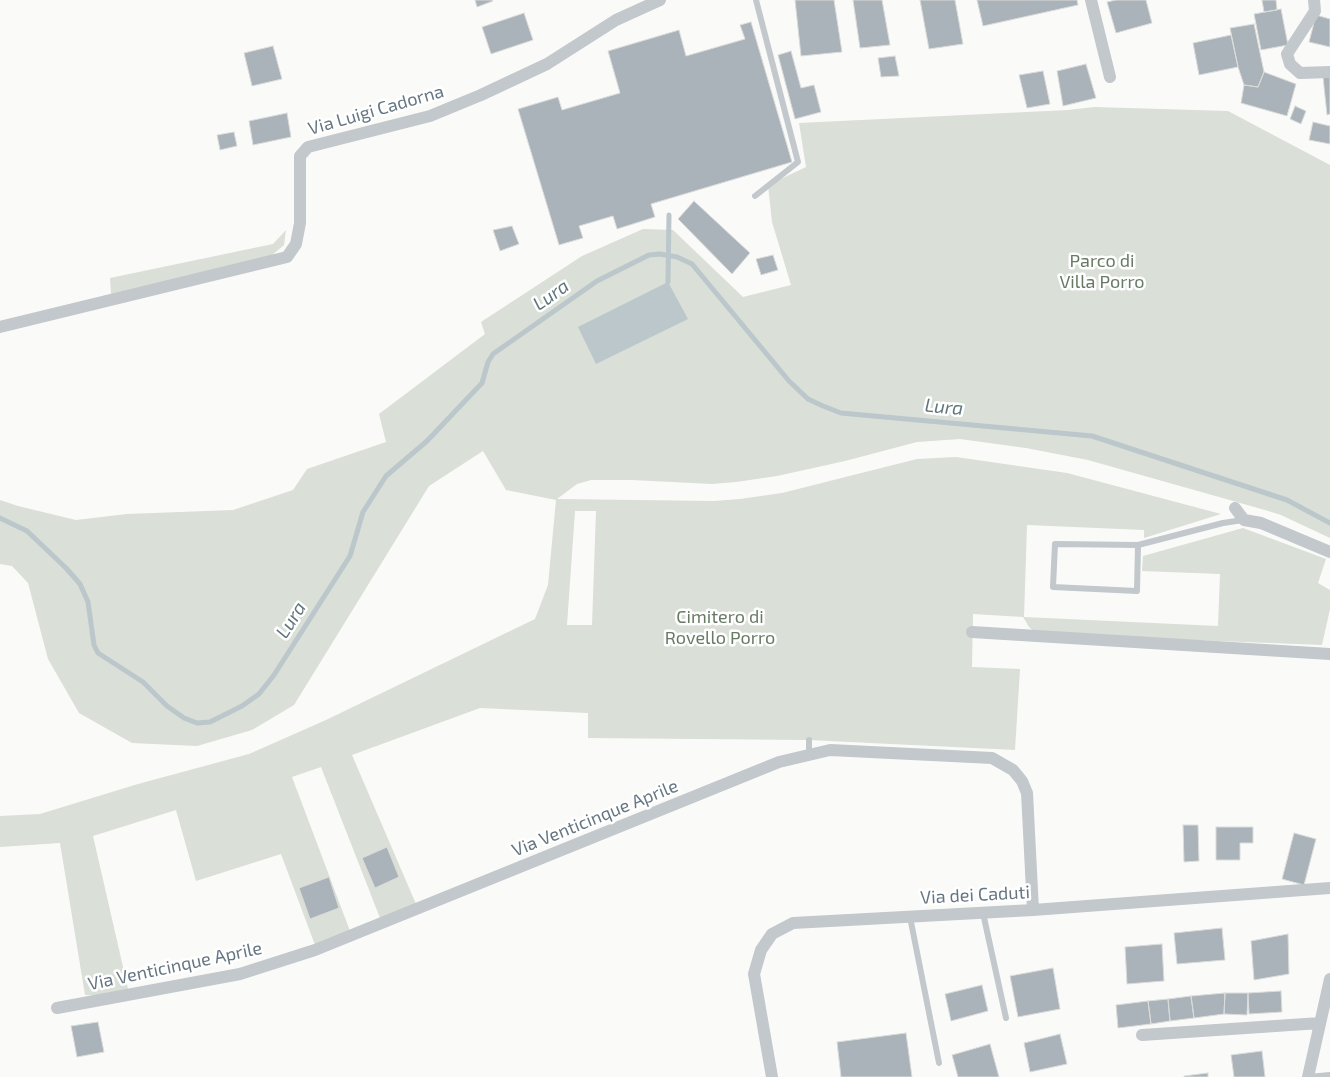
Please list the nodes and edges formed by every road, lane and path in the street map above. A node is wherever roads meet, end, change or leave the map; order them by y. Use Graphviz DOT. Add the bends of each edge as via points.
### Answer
graph roads {
  1 [pos="660,0"];
  2 [pos="756,0"];
  3 [pos="1091,0"];
  4 [pos="1314,0"];
  5 [pos="1330,72"];
  6 [pos="1110,77"];
  7 [pos="755,196"];
  8 [pos="0,327"];
  9 [pos="1235,508"];
  10 [pos="1244,520"];
  11 [pos="1138,545"];
  12 [pos="1330,552"];
  13 [pos="972,632"];
  14 [pos="1330,654"];
  15 [pos="809,740"];
  16 [pos="809,756"];
  17 [pos="1330,888"];
  18 [pos="1033,910"];
  19 [pos="983,913"];
  20 [pos="910,917"];
  21 [pos="1330,980"];
  22 [pos="57,1008"];
  23 [pos="1006,1018"];
  24 [pos="1320,1023"];
  25 [pos="1142,1035"];
  26 [pos="939,1063"];
  27 [pos="1330,1075"];
  28 [pos="772,1077"];
  29 [pos="1308,1077"];
  1 -- 8 [label="street, Via Luigi Cadorna" via="616,20 547,64 481,95 430,116 308,147 300,156 300,223 296,244 287,258"];
  2 -- 7 [label="lane" via="798,162"];
  3 -- 6 [label="street"];
  4 -- 5 [label="street" via="1315,11 1288,59 1300,73"];
  9 -- 10 [label="street"];
  10 -- 11 [label="lane"];
  10 -- 12 [label="street" via="1253,520"];
  11 -- 11 [label="lane" via="1055,544 1053,587 1137,591"];
  13 -- 14 [label="street"];
  15 -- 16 [label="lane"];
  16 -- 18 [label="street, Via Venticinque Aprile" via="830,750 992,758 1013,770 1026,793"];
  16 -- 22 [label="street, Via Venticinque Aprile" via="779,762 316,950 240,974"];
  17 -- 18 [label="street, Via dei Caduti"];
  18 -- 19 [label="street, Via dei Caduti"];
  19 -- 20 [label="street, Via dei Caduti"];
  19 -- 23 [label="lane"];
  20 -- 26 [label="lane"];
  20 -- 28 [label="street, Via dei Caduti" via="793,923 772,934 761,950 754,974"];
  21 -- 24 [label="street"];
  24 -- 25 [label="street"];
  24 -- 29 [label="street"];
  27 -- 29 [label="lane"];
}
